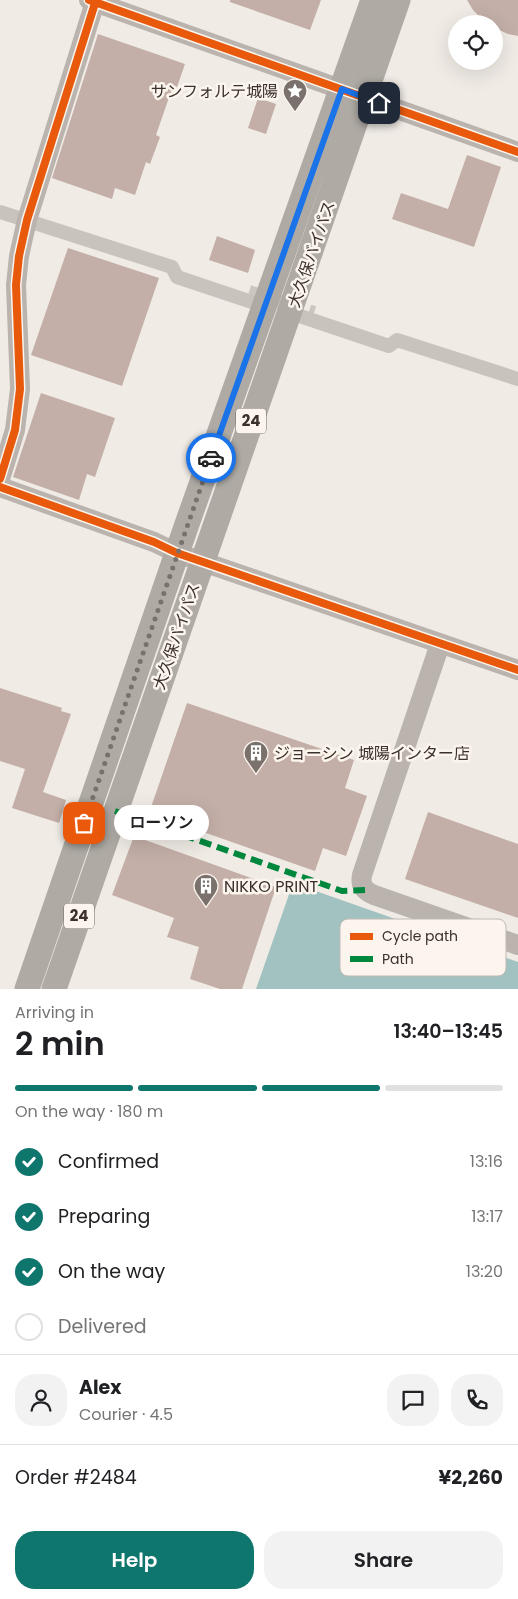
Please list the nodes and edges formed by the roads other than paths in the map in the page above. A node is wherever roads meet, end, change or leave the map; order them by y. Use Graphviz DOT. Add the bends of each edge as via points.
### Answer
graph roads {
  1 [pos="373,0"];
  2 [pos="398,0"];
  3 [pos="94,1"];
  4 [pos="353,93"];
  5 [pos="518,152"];
  6 [pos="0,212"];
  7 [pos="26,220"];
  8 [pos="172,267"];
  9 [pos="257,299"];
  10 [pos="302,313"];
  11 [pos="397,340"];
  12 [pos="518,379"];
  13 [pos="0,479"];
  14 [pos="0,487"];
  15 [pos="177,553"];
  16 [pos="202,561"];
  17 [pos="440,644"];
  18 [pos="518,670"];
  19 [pos="443,919"];
  20 [pos="506,941"];
  21 [pos="518,945"];
  22 [pos="27,989"];
  23 [pos="54,989"];
  1 -- 4 [label="highway, 大久保バイパス / 24"];
  2 -- 4 [label="highway, 大久保バイパス / 24"];
  3 -- 4 [label="street"];
  3 -- 7 [label="street"];
  4 -- 5 [label="street"];
  4 -- 9 [label="highway, 大久保バイパス / 24"];
  4 -- 10 [label="highway, 大久保バイパス / 24"];
  6 -- 7 [label="street"];
  7 -- 8 [label="street"];
  7 -- 13 [label="street" via="16,285 20,389 15,430"];
  8 -- 9 [label="street"];
  8 -- 9 [label="street" via="177,277"];
  9 -- 15 [label="highway, 大久保バイパス / 24"];
  10 -- 11 [label="street"];
  10 -- 11 [label="street" via="389,346"];
  10 -- 16 [label="highway, 大久保バイパス / 24"];
  11 -- 12 [label="street"];
  14 -- 15 [label="street"];
  15 -- 16 [label="street"];
  15 -- 22 [label="highway, 大久保バイパス / 24"];
  16 -- 17 [label="street"];
  16 -- 23 [label="highway, 大久保バイパス / 24"];
  17 -- 18 [label="street"];
  17 -- 19 [label="street" via="362,875 362,885 368,893"];
  20 -- 21 [label="street"];
}
